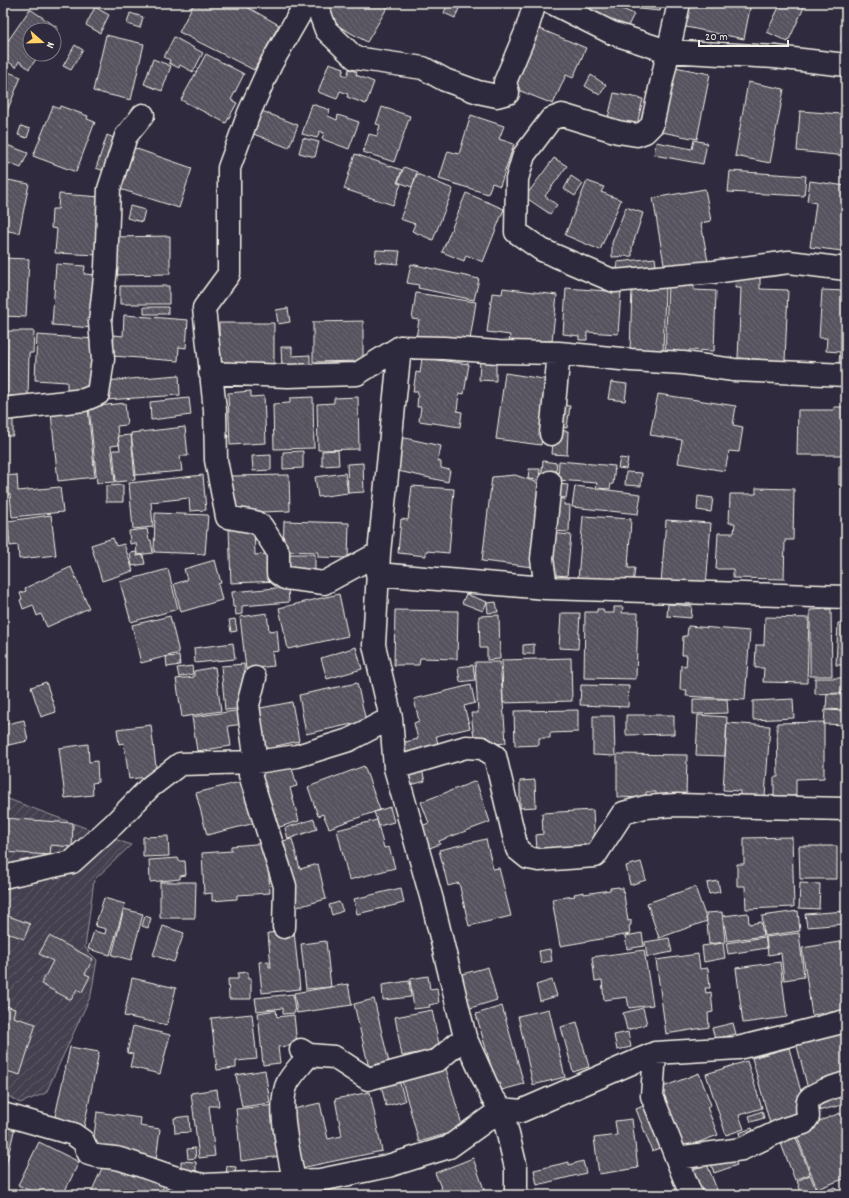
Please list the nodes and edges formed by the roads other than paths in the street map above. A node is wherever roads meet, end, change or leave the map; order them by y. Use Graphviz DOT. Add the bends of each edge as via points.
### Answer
graph roads {
  1 [pos="306,3"];
  2 [pos="316,3"];
  3 [pos="535,3"];
  4 [pos="552,3"];
  5 [pos="679,3"];
  6 [pos="667,51"];
  7 [pos="846,65"];
  8 [pos="143,115"];
  9 [pos="846,269"];
  10 [pos="400,347"];
  11 [pos="558,353"];
  12 [pos="210,373"];
  13 [pos="846,375"];
  14 [pos="3,409"];
  15 [pos="552,434"];
  16 [pos="550,482"];
  17 [pos="378,563"];
  18 [pos="546,588"];
  19 [pos="846,597"];
  20 [pos="255,678"];
  21 [pos="391,718"];
  22 [pos="256,762"];
  23 [pos="395,768"];
  24 [pos="846,809"];
  25 [pos="3,877"];
  26 [pos="284,927"];
  27 [pos="846,1021"];
  28 [pos="465,1037"];
  29 [pos="655,1053"];
  30 [pos="846,1083"];
  31 [pos="502,1109"];
  32 [pos="3,1114"];
  33 [pos="677,1158"];
  34 [pos="294,1181"];
  35 [pos="320,1188"];
  36 [pos="516,1195"];
  37 [pos="691,1195"];
  1 -- 12 [label="street" via="271,64 228,168 229,274 204,308"];
  2 -- 3 [label="street" via="326,30 355,58 423,68 445,80 497,96 508,94 505,82"];
  4 -- 6 [label="street" via="612,33"];
  5 -- 6 [label="street"];
  6 -- 7 [label="street"];
  6 -- 9 [label="street" via="652,125 645,132 637,135 618,132 562,115 551,119 524,155 517,179 516,232 542,250 614,281 789,262"];
  8 -- 14 [label="street" via="126,136 109,189 106,268 100,322 103,358 98,394 84,400"];
  10 -- 11 [label="street"];
  10 -- 12 [label="street" via="357,374 288,376"];
  10 -- 17 [label="street"];
  11 -- 13 [label="street" via="683,363 734,370"];
  11 -- 15 [label="street"];
  12 -- 17 [label="street" via="215,410 216,460 227,517 255,522 262,527 278,552 278,573 285,578 324,583"];
  16 -- 18 [label="street" via="542,559"];
  17 -- 18 [label="street"];
  17 -- 21 [label="street" via="374,645"];
  18 -- 19 [label="street"];
  20 -- 22 [label="street" via="248,706"];
  21 -- 22 [label="street" via="349,740 297,756"];
  21 -- 23 [label="street"];
  22 -- 25 [label="street" via="180,764 150,788 72,862"];
  22 -- 26 [label="street" via="250,775 285,886"];
  23 -- 24 [label="street" via="466,747 482,748 495,756 517,849 528,858 539,860 595,856 623,813 645,807 676,805"];
  23 -- 28 [label="street" via="432,900"];
  27 -- 29 [label="street" via="738,1048"];
  28 -- 31 [label="street" via="492,1097"];
  28 -- 34 [label="street" via="438,1060 368,1079 334,1057 305,1053 287,1083 283,1102 284,1125"];
  29 -- 31 [label="street" via="521,1111"];
  29 -- 33 [label="street" via="652,1096"];
  30 -- 33 [label="street" via="808,1098 808,1117 804,1123 784,1129 742,1149"];
  31 -- 35 [label="street" via="449,1147"];
  31 -- 36 [label="street" via="516,1168"];
  32 -- 34 [label="street" via="73,1134 83,1141 89,1154 97,1157 117,1158 187,1182 204,1185"];
  33 -- 37 [label="street"];
  34 -- 35 [label="street"];
}
